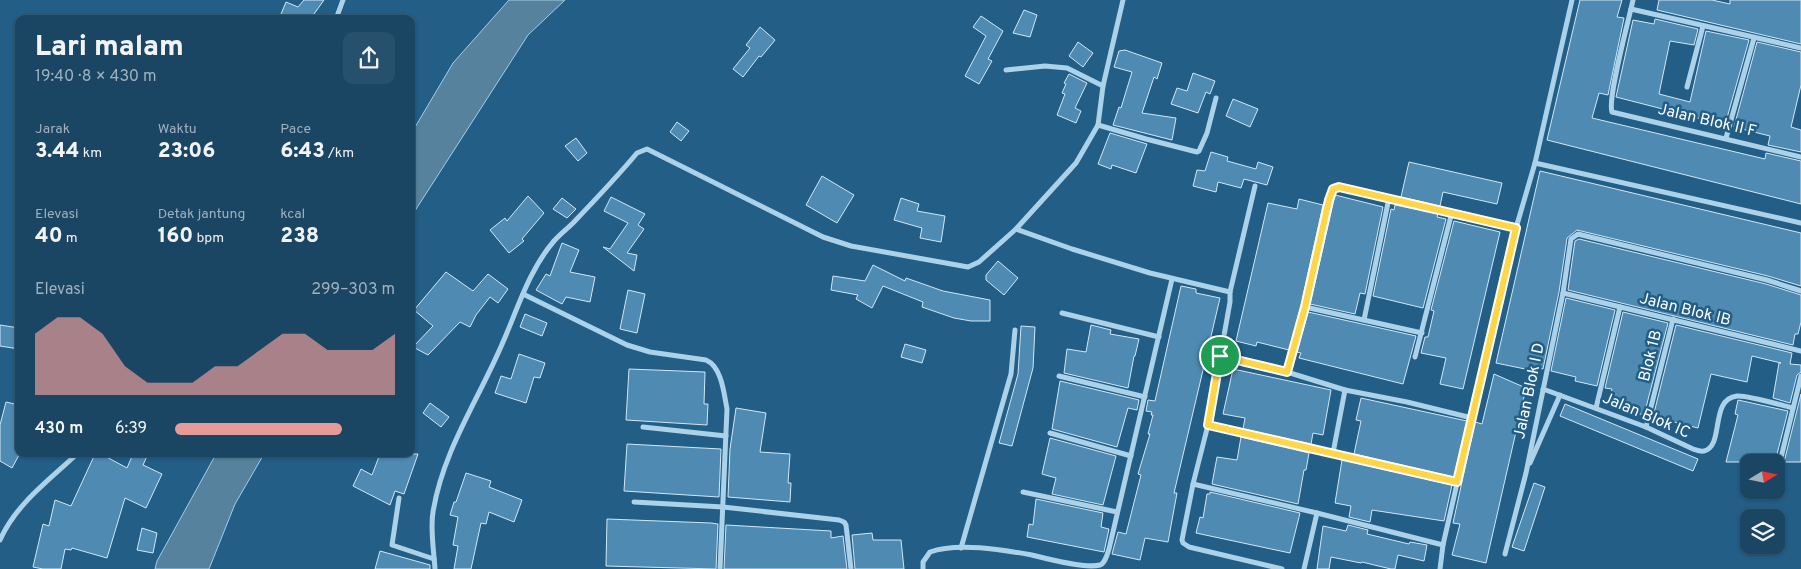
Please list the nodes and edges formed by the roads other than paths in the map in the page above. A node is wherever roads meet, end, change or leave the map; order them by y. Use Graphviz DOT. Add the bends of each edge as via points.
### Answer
graph roads {
  1 [pos="343,0"];
  2 [pos="1123,0"];
  3 [pos="1572,0"];
  4 [pos="1633,0"];
  5 [pos="1631,9"];
  6 [pos="337,15"];
  7 [pos="1703,26"];
  8 [pos="1754,38"];
  9 [pos="1801,48"];
  10 [pos="1006,70"];
  11 [pos="1103,86"];
  12 [pos="1687,87"];
  13 [pos="1216,98"];
  14 [pos="1098,125"];
  15 [pos="1726,138"];
  16 [pos="1801,157"];
  17 [pos="1535,163"];
  18 [pos="1255,186"];
  19 [pos="1390,198"];
  20 [pos="1452,212"];
  21 [pos="1801,223"];
  22 [pos="1516,228"];
  23 [pos="1016,229"];
  24 [pos="1172,279"];
  25 [pos="1801,291"];
  26 [pos="1230,292"];
  27 [pos="1563,292"];
  28 [pos="523,294"];
  29 [pos="1305,307"];
  30 [pos="1620,307"];
  31 [pos="1062,313"];
  32 [pos="1674,319"];
  33 [pos="1364,320"];
  34 [pos="1015,330"];
  35 [pos="1422,333"];
  36 [pos="1159,337"];
  37 [pos="1801,351"];
  38 [pos="1220,356"];
  39 [pos="1415,357"];
  40 [pos="1287,372"];
  41 [pos="1059,376"];
  42 [pos="1801,376"];
  43 [pos="1543,389"];
  44 [pos="1345,390"];
  45 [pos="1560,395"];
  46 [pos="1145,397"];
  47 [pos="1596,408"];
  48 [pos="1793,408"];
  49 [pos="1472,418"];
  50 [pos="1208,425"];
  51 [pos="644,426"];
  52 [pos="1646,427"];
  53 [pos="1050,433"];
  54 [pos="726,436"];
  55 [pos="1333,453"];
  56 [pos="1782,454"];
  57 [pos="1131,456"];
  58 [pos="74,457"];
  59 [pos="1526,474"];
  60 [pos="1457,482"];
  61 [pos="1193,484"];
  62 [pos="1023,492"];
  63 [pos="399,498"];
  64 [pos="634,502"];
  65 [pos="723,507"];
  66 [pos="1117,512"];
  67 [pos="1317,513"];
  68 [pos="0,540"];
  69 [pos="1443,545"];
  70 [pos="960,548"];
  71 [pos="1505,554"];
  72 [pos="434,559"];
  73 [pos="1069,566"];
  74 [pos="435,569"];
  75 [pos="720,569"];
  76 [pos="852,569"];
  77 [pos="923,569"];
  78 [pos="1282,569"];
  79 [pos="1304,569"];
  80 [pos="1440,569"];
  1 -- 6 [label="street"];
  2 -- 11 [label="street"];
  3 -- 17 [label="street"];
  4 -- 5 [label="street"];
  5 -- 7 [label="street"];
  5 -- 15 [label="street, Jalan Blok II F" via="1612,91 1612,112"];
  7 -- 8 [label="street"];
  7 -- 12 [label="street"];
  8 -- 9 [label="street"];
  8 -- 15 [label="street"];
  10 -- 11 [label="street" via="1045,66 1067,68"];
  11 -- 14 [label="street"];
  13 -- 14 [label="street" via="1207,132 1197,152"];
  14 -- 23 [label="street" via="1076,163"];
  15 -- 16 [label="street, Jalan Blok II F"];
  17 -- 21 [label="street"];
  17 -- 22 [label="street"];
  18 -- 26 [label="street"];
  19 -- 20 [label="street"];
  19 -- 29 [label="street" via="1339,187 1333,189"];
  19 -- 33 [label="street"];
  20 -- 22 [label="street"];
  20 -- 35 [label="street"];
  22 -- 49 [label="street"];
  23 -- 24 [label="street"];
  23 -- 28 [label="street" via="979,262 968,267 851,246 824,237 647,149 637,153 554,240"];
  24 -- 26 [label="street"];
  24 -- 36 [label="street"];
  25 -- 27 [label="street, Jalan Blok I D" via="1578,234 1570,239"];
  26 -- 38 [label="street"];
  27 -- 30 [label="street, Jalan Blok IB"];
  27 -- 43 [label="street, Jalan Blok I D"];
  28 -- 54 [label="street" via="627,345 711,362 723,388 727,409"];
  28 -- 72 [label="street" via="499,351 458,432 440,481 432,515"];
  29 -- 33 [label="street"];
  29 -- 40 [label="street"];
  30 -- 32 [label="street, Jalan Blok IB"];
  30 -- 47 [label="street"];
  31 -- 36 [label="street"];
  32 -- 37 [label="street, Jalan Blok IB"];
  32 -- 52 [label="street, Blok 1B"];
  33 -- 35 [label="street"];
  34 -- 70 [label="street" via="1011,374"];
  35 -- 39 [label="street"];
  36 -- 46 [label="street"];
  38 -- 40 [label="street"];
  38 -- 50 [label="street"];
  40 -- 44 [label="street"];
  41 -- 46 [label="street"];
  42 -- 48 [label="street"];
  43 -- 45 [label="street, Jalan Blok IC"];
  43 -- 59 [label="street, Jalan Blok I D"];
  44 -- 49 [label="street"];
  44 -- 55 [label="street"];
  45 -- 47 [label="street, Jalan Blok IC"];
  45 -- 59 [label="street"];
  46 -- 57 [label="street"];
  47 -- 52 [label="street, Jalan Blok IC"];
  48 -- 52 [label="street, Jalan Blok IC" via="1738,396 1726,399 1714,440 1705,451 1693,450"];
  48 -- 56 [label="street"];
  49 -- 60 [label="street"];
  50 -- 55 [label="street"];
  50 -- 61 [label="street"];
  51 -- 54 [label="street"];
  53 -- 57 [label="street"];
  54 -- 65 [label="street"];
  55 -- 60 [label="street"];
  57 -- 66 [label="street"];
  58 -- 68 [label="street" via="36,489"];
  59 -- 71 [label="street, Jalan Blok I D"];
  60 -- 69 [label="street"];
  61 -- 67 [label="street"];
  61 -- 78 [label="street" via="1182,537 1185,545"];
  62 -- 66 [label="street"];
  63 -- 72 [label="street" via="392,545"];
  64 -- 65 [label="street"];
  65 -- 75 [label="street"];
  65 -- 76 [label="street" via="844,522"];
  66 -- 73 [label="street" via="1103,564"];
  67 -- 69 [label="street"];
  67 -- 79 [label="street"];
  69 -- 80 [label="street"];
  70 -- 73 [label="street" via="1031,555"];
  70 -- 77 [label="street" via="930,552 923,562"];
  72 -- 74 [label="street"];
}
